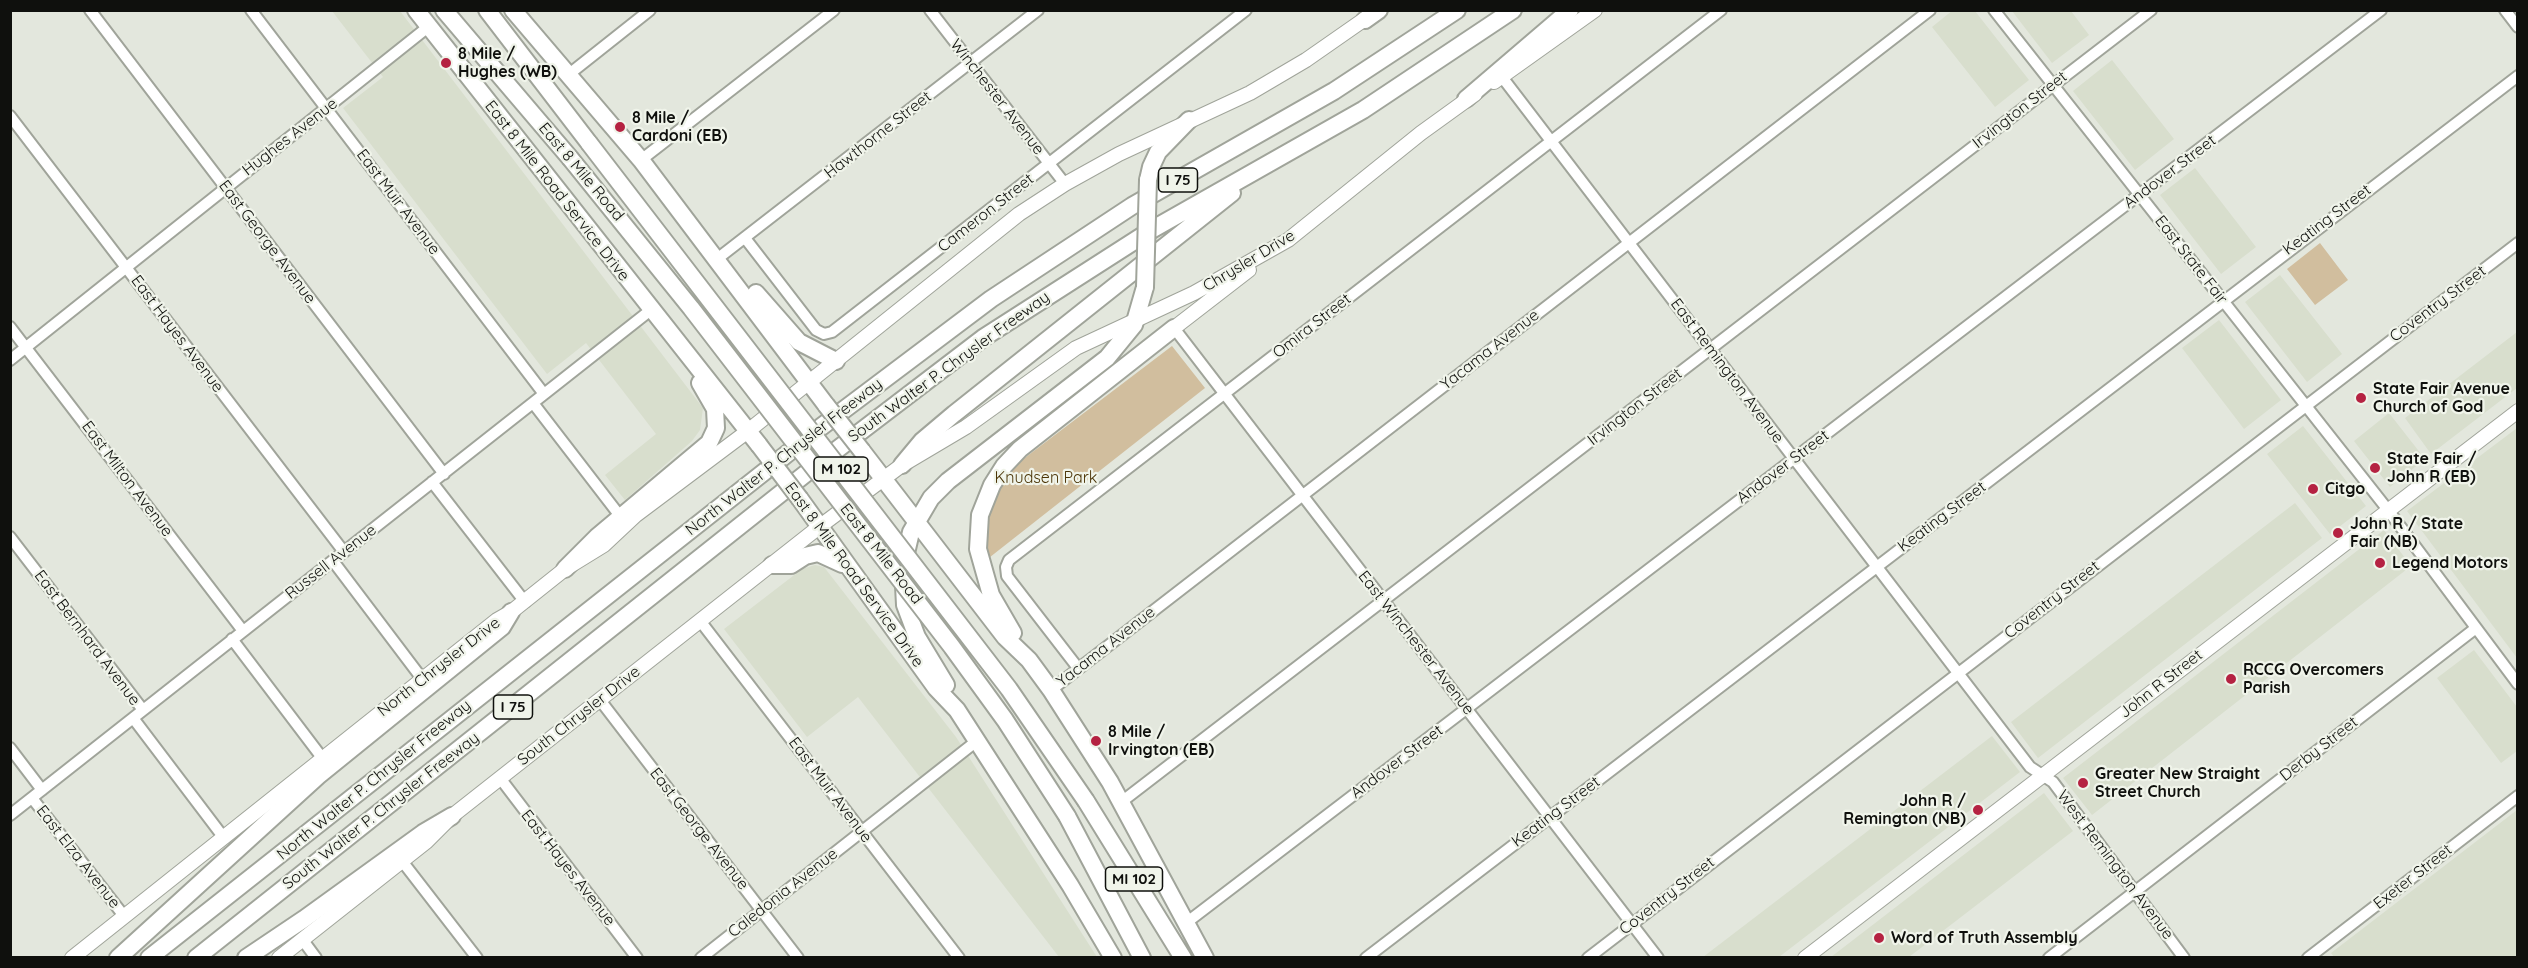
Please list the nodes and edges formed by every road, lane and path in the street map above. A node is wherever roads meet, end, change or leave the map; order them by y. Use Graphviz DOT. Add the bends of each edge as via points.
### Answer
graph roads {
  1 [pos="90,10"];
  2 [pos="251,10"];
  3 [pos="416,10"];
  4 [pos="444,10"];
  5 [pos="487,10"];
  6 [pos="513,10"];
  7 [pos="650,10"];
  8 [pos="834,10"];
  9 [pos="930,10"];
  10 [pos="1038,10"];
  11 [pos="1246,10"];
  12 [pos="1457,10"];
  13 [pos="1513,10"];
  14 [pos="1570,10"];
  15 [pos="1595,10"];
  16 [pos="1721,10"];
  17 [pos="1930,10"];
  18 [pos="1994,10"];
  19 [pos="2151,10"];
  20 [pos="2381,10"];
  21 [pos="2505,10"];
  22 [pos="1373,14"];
  23 [pos="428,27"];
  24 [pos="2517,27"];
  25 [pos="970,63"];
  26 [pos="568,75"];
  27 [pos="2517,76"];
  28 [pos="1502,77"];
  29 [pos="2053,85"];
  30 [pos="1466,99"];
  31 [pos="326,108"];
  32 [pos="10,116"];
  33 [pos="1189,120"];
  34 [pos="1551,141"];
  35 [pos="641,160"];
  36 [pos="1049,164"];
  37 [pos="1261,169"];
  38 [pos="1065,184"];
  39 [pos="226,188"];
  40 [pos="2140,195"];
  41 [pos="745,238"];
  42 [pos="1288,240"];
  43 [pos="1628,243"];
  44 [pos="2517,243"];
  45 [pos="717,259"];
  46 [pos="126,268"];
  47 [pos="2224,301"];
  48 [pos="652,309"];
  49 [pos="1136,319"];
  50 [pos="10,327"];
  51 [pos="1174,328"];
  52 [pos="676,337"];
  53 [pos="26,347"];
  54 [pos="1710,349"];
  55 [pos="10,360"];
  56 [pos="836,361"];
  57 [pos="810,382"];
  58 [pos="544,394"];
  59 [pos="1224,394"];
  60 [pos="533,403"];
  61 [pos="2306,404"];
  62 [pos="2517,411"];
  63 [pos="748,431"];
  64 [pos="1794,459"];
  65 [pos="902,465"];
  66 [pos="444,474"];
  67 [pos="884,479"];
  68 [pos="432,482"];
  69 [pos="1302,495"];
  70 [pos="2388,510"];
  71 [pos="629,516"];
  72 [pos="916,522"];
  73 [pos="819,527"];
  74 [pos="10,537"];
  75 [pos="344,552"];
  76 [pos="333,561"];
  77 [pos="772,565"];
  78 [pos="1877,567"];
  79 [pos="848,568"];
  80 [pos="566,569"];
  81 [pos="1383,601"];
  82 [pos="518,607"];
  83 [pos="701,622"];
  84 [pos="2476,628"];
  85 [pos="243,631"];
  86 [pos="232,639"];
  87 [pos="1032,664"];
  88 [pos="1078,668"];
  89 [pos="1958,672"];
  90 [pos="423,680"];
  91 [pos="2517,684"];
  92 [pos="1051,690"];
  93 [pos="600,700"];
  94 [pos="1467,709"];
  95 [pos="142,710"];
  96 [pos="957,710"];
  97 [pos="133,718"];
  98 [pos="978,740"];
  99 [pos="10,748"];
  100 [pos="323,759"];
  101 [pos="2043,775"];
  102 [pos="500,778"];
  103 [pos="42,790"];
  104 [pos="2517,796"];
  105 [pos="32,798"];
  106 [pos="1086,801"];
  107 [pos="1120,803"];
  108 [pos="10,815"];
  109 [pos="452,816"];
  110 [pos="1067,816"];
  111 [pos="1550,817"];
  112 [pos="861,831"];
  113 [pos="224,838"];
  114 [pos="402,861"];
  115 [pos="2134,891"];
  116 [pos="761,910"];
  117 [pos="124,916"];
  118 [pos="1186,923"];
  119 [pos="1632,924"];
  120 [pos="302,939"];
  121 [pos="72,957"];
  122 [pos="118,957"];
  123 [pos="149,957"];
  124 [pos="196,957"];
  125 [pos="246,957"];
  126 [pos="279,957"];
  127 [pos="316,957"];
  128 [pos="477,957"];
  129 [pos="637,957"];
  130 [pos="701,957"];
  131 [pos="798,957"];
  132 [pos="959,957"];
  133 [pos="1113,957"];
  134 [pos="1142,957"];
  135 [pos="1183,957"];
  136 [pos="1204,957"];
  137 [pos="1366,957"];
  138 [pos="1588,957"];
  139 [pos="1658,957"];
  140 [pos="1805,957"];
  141 [pos="2049,957"];
  142 [pos="2184,957"];
  143 [pos="2308,957"];
  1 -- 39 [label="street, East George Avenue"];
  2 -- 31 [label="street, East Muir Avenue"];
  3 -- 23 [label="highway, East 8 Mile Road Service Drive"];
  4 -- 110 [label="highway, East 8 Mile Road / M 102, bridge" via="691,308 952,647"];
  5 -- 106 [label="highway, East 8 Mile Road / M 102, bridge" via="1009,689"];
  6 -- 26 [label="highway"];
  7 -- 26 [label="street"];
  8 -- 35 [label="street"];
  9 -- 25 [label="street, Winchester Avenue"];
  10 -- 25 [label="street, Hawthorne Street"];
  11 -- 36 [label="street, Cameron Street"];
  12 -- 123 [label="highway, North Walter P. Chrysler Freeway / I 75" via="1334,91 1132,206 981,306 820,427"];
  13 -- 37 [label="highway, South Walter P. Chrysler Freeway / I 75" via="1402,86"];
  14 -- 30 [label="highway"];
  15 -- 28 [label="main road, Chrysler Drive"];
  16 -- 34 [label="street, Omira Street"];
  17 -- 43 [label="street, Yacama Avenue"];
  18 -- 29 [label="street, East State Fair"];
  19 -- 29 [label="street, Irvington Street"];
  20 -- 40 [label="street, Andover Street"];
  21 -- 24 [label="street"];
  22 -- 33 [label="main road" via="1250,93"];
  23 -- 31 [label="street, Hughes Avenue"];
  23 -- 48 [label="highway, East 8 Mile Road Service Drive"];
  25 -- 36 [label="street, Winchester Avenue"];
  25 -- 41 [label="street, Hawthorne Street"];
  26 -- 35 [label="highway"];
  27 -- 47 [label="street, Keating Street"];
  28 -- 30 [label="main road, Chrysler Drive"];
  28 -- 34 [label="street, East Remington Avenue"];
  29 -- 40 [label="street, East State Fair"];
  29 -- 54 [label="street, Irvington Street"];
  30 -- 42 [label="main road, Chrysler Drive"];
  31 -- 39 [label="street, Hughes Avenue"];
  31 -- 58 [label="street, East Muir Avenue"];
  32 -- 46 [label="street, East Hayes Avenue"];
  33 -- 38 [label="main road"];
  33 -- 49 [label="highway, bridge" via="1158,152 1150,167 1145,287"];
  34 -- 43 [label="street, East Remington Avenue"];
  34 -- 59 [label="street, Omira Street"];
  35 -- 45 [label="highway"];
  36 -- 38 [label="street, Winchester Avenue"];
  36 -- 41 [label="street, Cameron Street" via="828,334 816,330"];
  37 -- 65 [label="highway" via="979,393 922,441"];
  37 -- 124 [label="highway, South Walter P. Chrysler Freeway / I 75" via="1062,285 942,368"];
  38 -- 56 [label="main road" via="1019,214"];
  39 -- 46 [label="street, Hughes Avenue"];
  39 -- 66 [label="street, East George Avenue"];
  40 -- 47 [label="street, East State Fair"];
  40 -- 64 [label="street, Andover Street"];
  41 -- 45 [label="street, Hawthorne Street"];
  42 -- 49 [label="main road, Chrysler Drive" via="1194,293"];
  42 -- 51 [label="main road"];
  43 -- 54 [label="street, East Remington Avenue"];
  43 -- 69 [label="street, Yacama Avenue"];
  44 -- 61 [label="street, Coventry Street"];
  45 -- 56 [label="highway" via="735,269 799,342"];
  45 -- 57 [label="highway"];
  46 -- 53 [label="street, Hughes Avenue"];
  46 -- 75 [label="street, East Hayes Avenue"];
  47 -- 61 [label="street, East State Fair"];
  47 -- 78 [label="street, Keating Street"];
  48 -- 52 [label="highway, East 8 Mile Road Service Drive"];
  48 -- 58 [label="street, Russell Avenue"];
  49 -- 65 [label="main road, Chrysler Drive" via="1076,348 966,427"];
  49 -- 72 [label="highway" via="1107,358 948,481"];
  50 -- 53 [label="street, East Milton Avenue"];
  51 -- 59 [label="street, East Winchester Avenue"];
  51 -- 87 [label="highway" via="1020,449 998,475 987,496 979,526 980,564 995,604"];
  52 -- 63 [label="highway, East 8 Mile Road Service Drive"];
  52 -- 71 [label="highway" via="715,409 715,433 705,447"];
  53 -- 55 [label="street, Hughes Avenue"];
  53 -- 85 [label="street, East Milton Avenue"];
  54 -- 64 [label="street, East Remington Avenue"];
  54 -- 81 [label="street, Irvington Street"];
  56 -- 57 [label="main road"];
  57 -- 63 [label="main road"];
  57 -- 67 [label="highway, bridge"];
  58 -- 60 [label="street, Russell Avenue"];
  59 -- 69 [label="street, East Winchester Avenue"];
  59 -- 88 [label="street, Omira Street" via="1007,564 1007,576"];
  60 -- 66 [label="street, Russell Avenue"];
  60 -- 71 [label="street"];
  61 -- 70 [label="street, East State Fair"];
  61 -- 89 [label="street, Coventry Street"];
  62 -- 70 [label="main road, John R Street"];
  63 -- 71 [label="main road"];
  63 -- 73 [label="highway, East 8 Mile Road Service Drive, bridge"];
  64 -- 78 [label="street, East Remington Avenue"];
  64 -- 94 [label="street, Andover Street"];
  65 -- 67 [label="main road, Chrysler Drive"];
  66 -- 68 [label="street, Russell Avenue"];
  67 -- 72 [label="highway"];
  67 -- 73 [label="main road, South Chrysler Drive"];
  68 -- 75 [label="street, Russell Avenue"];
  68 -- 82 [label="street"];
  69 -- 81 [label="street, East Winchester Avenue"];
  69 -- 88 [label="street, Yacama Avenue"];
  70 -- 84 [label="street, East State Fair"];
  70 -- 101 [label="main road, John R Street"];
  71 -- 80 [label="highway"];
  72 -- 87 [label="highway" via="1005,637"];
  72 -- 96 [label="highway" via="903,566 905,605 917,637"];
  73 -- 77 [label="main road, South Chrysler Drive"];
  73 -- 79 [label="highway, East 8 Mile Road Service Drive"];
  74 -- 95 [label="street, East Bernhard Avenue"];
  75 -- 76 [label="street, Russell Avenue"];
  76 -- 85 [label="street, Russell Avenue"];
  76 -- 90 [label="street"];
  77 -- 79 [label="highway" via="791,565 805,556 821,554"];
  77 -- 83 [label="main road, South Chrysler Drive"];
  78 -- 89 [label="street, East Remington Avenue"];
  78 -- 111 [label="street, Keating Street"];
  79 -- 96 [label="highway, East 8 Mile Road Service Drive" via="936,688"];
  80 -- 82 [label="main road, North Chrysler Drive"];
  81 -- 94 [label="street, East Winchester Avenue"];
  81 -- 107 [label="street, Irvington Street"];
  82 -- 90 [label="main road, North Chrysler Drive"];
  82 -- 122 [label="highway" via="502,627 318,776"];
  83 -- 93 [label="main road, South Chrysler Drive"];
  83 -- 112 [label="street, East Muir Avenue"];
  84 -- 91 [label="street, East State Fair"];
  84 -- 115 [label="street, Derby Street"];
  85 -- 86 [label="street, Russell Avenue"];
  86 -- 95 [label="street, Russell Avenue"];
  86 -- 100 [label="street"];
  87 -- 92 [label="highway"];
  88 -- 92 [label="street, Yacama Avenue"];
  89 -- 101 [label="street, East Remington Avenue" via="2030,767"];
  89 -- 119 [label="street, Coventry Street"];
  90 -- 100 [label="main road, North Chrysler Drive"];
  92 -- 107 [label="highway"];
  93 -- 102 [label="main road, South Chrysler Drive"];
  93 -- 116 [label="street, East George Avenue"];
  94 -- 111 [label="street, East Winchester Avenue"];
  94 -- 118 [label="street, Andover Street"];
  95 -- 97 [label="street, Russell Avenue"];
  96 -- 98 [label="highway, East 8 Mile Road Service Drive"];
  97 -- 103 [label="street, Russell Avenue"];
  97 -- 113 [label="street, East Bernhard Avenue"];
  98 -- 112 [label="street, Caledonia Avenue"];
  98 -- 133 [label="highway, East 8 Mile Road Service Drive"];
  99 -- 103 [label="street, East Elza Avenue"];
  100 -- 113 [label="main road, North Chrysler Drive"];
  101 -- 115 [label="street, West Remington Avenue" via="2054,783"];
  101 -- 140 [label="main road, John R Street"];
  102 -- 109 [label="main road, South Chrysler Drive"];
  102 -- 129 [label="street, East Hayes Avenue"];
  103 -- 105 [label="street, Russell Avenue"];
  104 -- 143 [label="street, Exeter Street"];
  105 -- 108 [label="street, Russell Avenue"];
  105 -- 117 [label="street, East Elza Avenue"];
  106 -- 135 [label="highway, MI 102"];
  107 -- 118 [label="highway"];
  109 -- 114 [label="main road, South Chrysler Drive"];
  109 -- 125 [label="highway"];
  110 -- 134 [label="highway, East 8 Mile Road / MI 102"];
  111 -- 119 [label="street, East Winchester Avenue"];
  111 -- 137 [label="street, Keating Street"];
  112 -- 116 [label="street, Caledonia Avenue"];
  112 -- 132 [label="street, East Muir Avenue"];
  113 -- 117 [label="main road, North Chrysler Drive"];
  114 -- 120 [label="main road, South Chrysler Drive"];
  114 -- 128 [label="street"];
  115 -- 141 [label="street, Derby Street"];
  115 -- 142 [label="street, West Remington Avenue"];
  116 -- 130 [label="street, Caledonia Avenue"];
  116 -- 131 [label="street, East George Avenue"];
  117 -- 121 [label="main road, North Chrysler Drive"];
  118 -- 136 [label="highway"];
  119 -- 138 [label="street, Coventry Street"];
  119 -- 139 [label="street, East Winchester Avenue"];
  120 -- 126 [label="main road, South Chrysler Drive"];
  120 -- 127 [label="street"];
}
